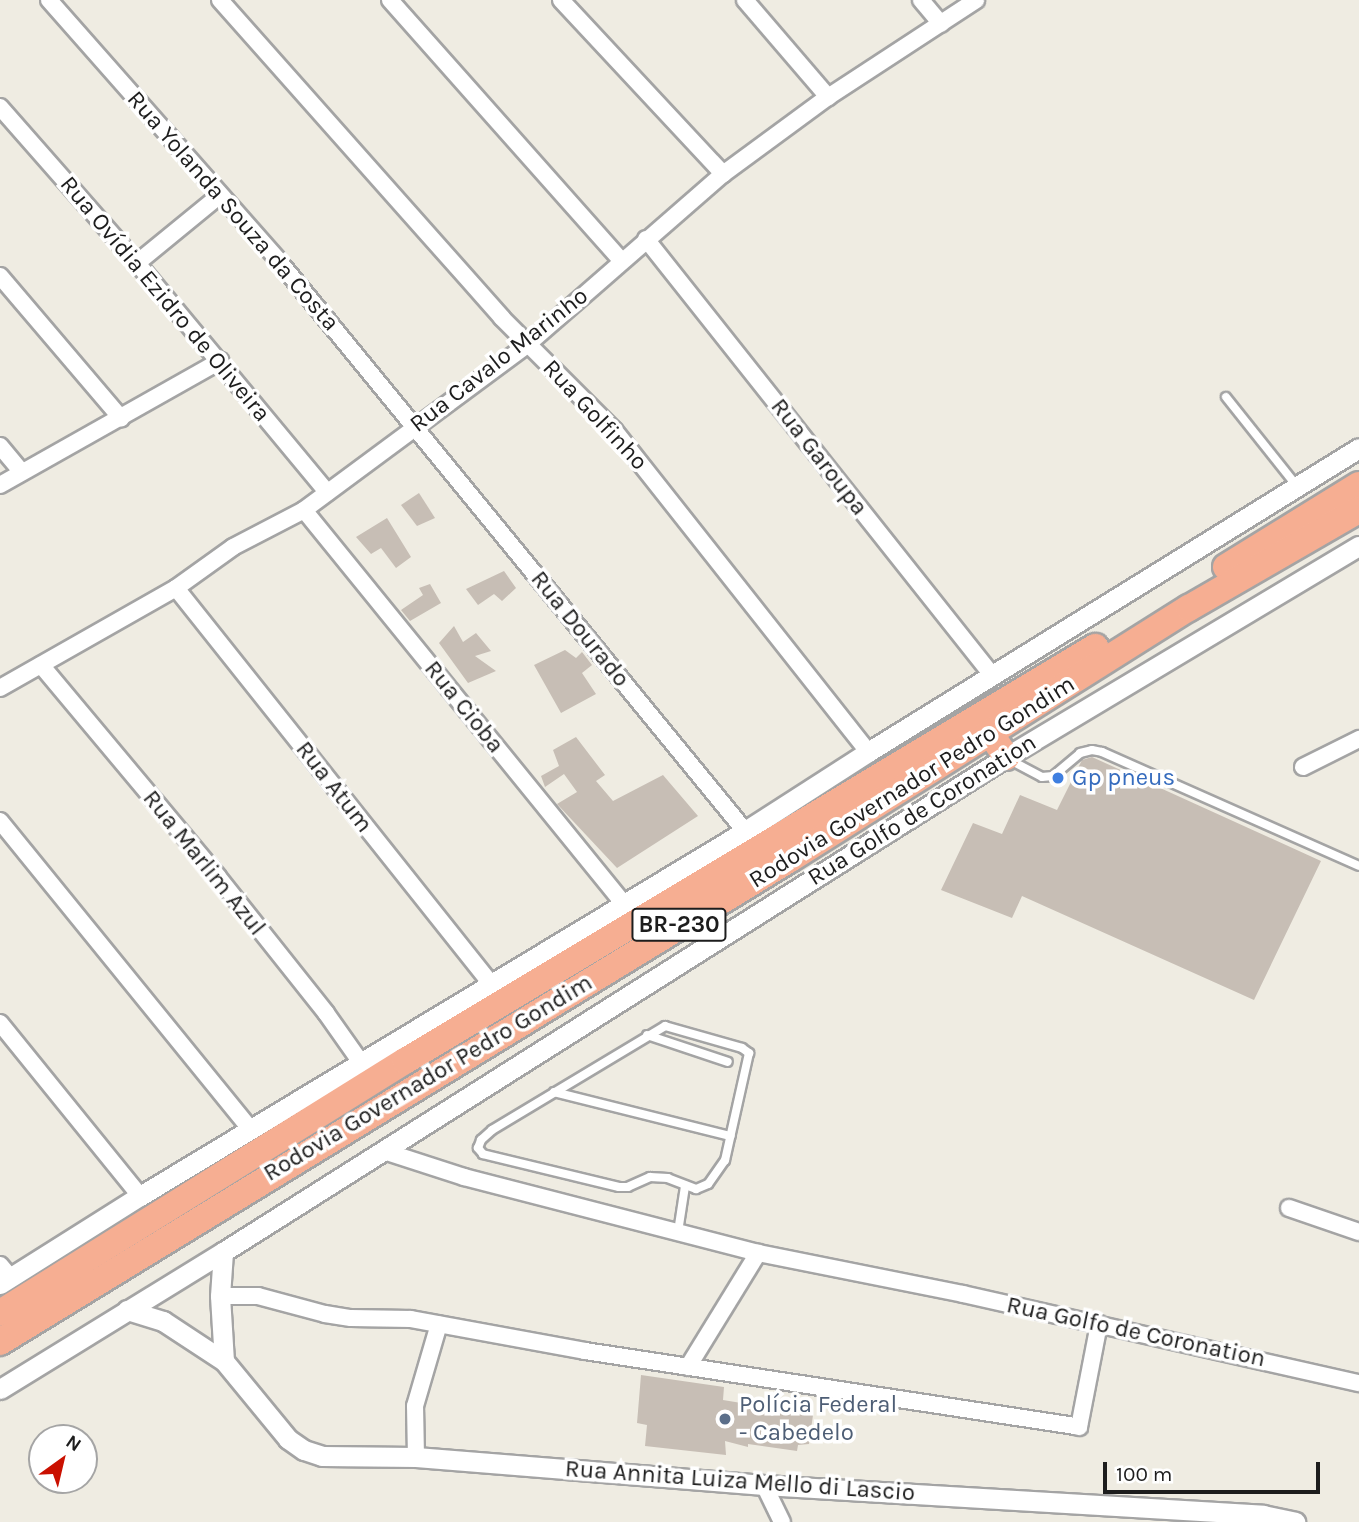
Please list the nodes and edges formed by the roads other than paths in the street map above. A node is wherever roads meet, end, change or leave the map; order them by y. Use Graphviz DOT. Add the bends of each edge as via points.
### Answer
graph roads {
  1 [pos="49,0"];
  2 [pos="220,0"];
  3 [pos="390,0"];
  4 [pos="561,0"];
  5 [pos="745,0"];
  6 [pos="921,0"];
  7 [pos="976,0"];
  8 [pos="942,24"];
  9 [pos="828,97"];
  10 [pos="0,107"];
  11 [pos="723,174"];
  12 [pos="219,196"];
  13 [pos="646,239"];
  14 [pos="622,261"];
  15 [pos="137,263"];
  16 [pos="0,276"];
  17 [pos="528,344"];
  18 [pos="220,361"];
  19 [pos="1226,397"];
  20 [pos="121,418"];
  21 [pos="414,426"];
  22 [pos="0,446"];
  23 [pos="1359,449"];
  24 [pos="22,472"];
  25 [pos="0,485"];
  26 [pos="1359,485"];
  27 [pos="1297,487"];
  28 [pos="327,492"];
  29 [pos="304,510"];
  30 [pos="1359,510"];
  31 [pos="1359,546"];
  32 [pos="176,588"];
  33 [pos="41,665"];
  34 [pos="992,675"];
  35 [pos="0,688"];
  36 [pos="990,733"];
  37 [pos="1359,739"];
  38 [pos="868,752"];
  39 [pos="1006,757"];
  40 [pos="1303,767"];
  41 [pos="0,821"];
  42 [pos="745,831"];
  43 [pos="1359,866"];
  44 [pos="624,904"];
  45 [pos="492,985"];
  46 [pos="0,1023"];
  47 [pos="647,1035"];
  48 [pos="727,1062"];
  49 [pos="362,1065"];
  50 [pos="554,1092"];
  51 [pos="250,1129"];
  52 [pos="731,1136"];
  53 [pos="384,1151"];
  54 [pos="685,1186"];
  55 [pos="140,1196"];
  56 [pos="1289,1209"];
  57 [pos="1359,1232"];
  58 [pos="678,1233"];
  59 [pos="223,1252"];
  60 [pos="758,1253"];
  61 [pos="3,1275"];
  62 [pos="220,1296"];
  63 [pos="127,1310"];
  64 [pos="0,1314"];
  65 [pos="439,1324"];
  66 [pos="1099,1324"];
  67 [pos="0,1342"];
  68 [pos="224,1361"];
  69 [pos="688,1367"];
  70 [pos="1359,1383"];
  71 [pos="0,1389"];
  72 [pos="416,1457"];
  73 [pos="764,1485"];
  74 [pos="782,1522"];
  75 [pos="1295,1522"];
  1 -- 12 [label="street, Rua Yolanda Souza da Costa"];
  2 -- 17 [label="street, Rua Golfinho"];
  3 -- 14 [label="street"];
  4 -- 11 [label="street"];
  5 -- 9 [label="street"];
  6 -- 8 [label="street"];
  7 -- 8 [label="street, Rua Cavalo Marinho"];
  8 -- 9 [label="street, Rua Cavalo Marinho"];
  9 -- 11 [label="street, Rua Cavalo Marinho"];
  10 -- 15 [label="street, Rua Ovídia Ezidro de Oliveira"];
  11 -- 13 [label="street, Rua Cavalo Marinho"];
  12 -- 15 [label="street"];
  12 -- 21 [label="street, Rua Yolanda Souza da Costa"];
  13 -- 14 [label="street, Rua Cavalo Marinho"];
  13 -- 34 [label="street, Rua Garoupa"];
  14 -- 17 [label="street, Rua Cavalo Marinho"];
  15 -- 18 [label="street, Rua Ovídia Ezidro de Oliveira"];
  16 -- 20 [label="street"];
  17 -- 21 [label="street, Rua Cavalo Marinho"];
  17 -- 38 [label="street, Rua Golfinho" via="614,430"];
  18 -- 20 [label="street"];
  18 -- 28 [label="street, Rua Ovídia Ezidro de Oliveira"];
  19 -- 27 [label="lane"];
  20 -- 24 [label="street"];
  21 -- 28 [label="street, Rua Cavalo Marinho"];
  21 -- 42 [label="street, Rua Dourado"];
  22 -- 24 [label="street"];
  23 -- 27 [label="street"];
  24 -- 25 [label="street"];
  26 -- 64 [label="highway, Rodovia Governador Pedro Gondim / BR-230" via="405,1061"];
  27 -- 34 [label="street"];
  28 -- 29 [label="street, Rua Cavalo Marinho"];
  29 -- 32 [label="street, Rua Cavalo Marinho" via="233,547"];
  29 -- 44 [label="street, Rua Cioba"];
  30 -- 36 [label="highway, Rodovia Governador Pedro Gondim / BR-230" via="1189,608"];
  31 -- 39 [label="street, Rua Golfo de Coronation"];
  32 -- 33 [label="street, Rua Cavalo Marinho"];
  32 -- 45 [label="street, Rua Atum"];
  33 -- 35 [label="street, Rua Cavalo Marinho"];
  33 -- 49 [label="street, Rua Marlim Azul" via="218,877"];
  34 -- 38 [label="street"];
  36 -- 39 [label="highway"];
  36 -- 67 [label="highway, Rodovia Governador Pedro Gondim / BR-230"];
  37 -- 40 [label="street"];
  38 -- 42 [label="street"];
  39 -- 43 [label="lane" via="1042,777 1053,776 1080,753 1102,752"];
  39 -- 53 [label="street, Rua Golfo de Coronation"];
  41 -- 51 [label="street"];
  42 -- 44 [label="street"];
  44 -- 45 [label="street"];
  45 -- 49 [label="street"];
  46 -- 55 [label="street"];
  47 -- 48 [label="lane"];
  47 -- 50 [label="lane"];
  47 -- 52 [label="lane" via="665,1026 679,1028 750,1053"];
  49 -- 51 [label="street"];
  50 -- 52 [label="lane"];
  50 -- 54 [label="lane" via="492,1130 478,1148 483,1154 619,1187 650,1178 668,1178"];
  51 -- 55 [label="street"];
  52 -- 54 [label="lane" via="715,1179 696,1189"];
  53 -- 58 [label="street, Rua Golfo de Coronation" via="464,1177"];
  53 -- 59 [label="street, Rua Golfo de Coronation"];
  54 -- 58 [label="lane"];
  55 -- 61 [label="street"];
  56 -- 57 [label="street"];
  58 -- 60 [label="street, Rua Golfo de Coronation"];
  59 -- 62 [label="street"];
  59 -- 63 [label="street, Rua Golfo de Coronation"];
  60 -- 66 [label="street, Rua Golfo de Coronation"];
  60 -- 69 [label="street"];
  62 -- 65 [label="street" via="258,1296 351,1318"];
  62 -- 68 [label="street"];
  63 -- 68 [label="street, Rua Annita Luiza Mello di Lascio" via="163,1321"];
  63 -- 71 [label="street, Rua Golfo de Coronation"];
  65 -- 69 [label="street"];
  65 -- 72 [label="street" via="415,1406"];
  66 -- 69 [label="street" via="1079,1427"];
  66 -- 70 [label="street, Rua Golfo de Coronation"];
  68 -- 72 [label="street, Rua Annita Luiza Mello di Lascio" via="258,1406 304,1450 323,1456"];
  72 -- 73 [label="street, Rua Annita Luiza Mello di Lascio"];
  73 -- 74 [label="street"];
  73 -- 75 [label="street, Rua Annita Luiza Mello di Lascio" via="1263,1515"];
}
